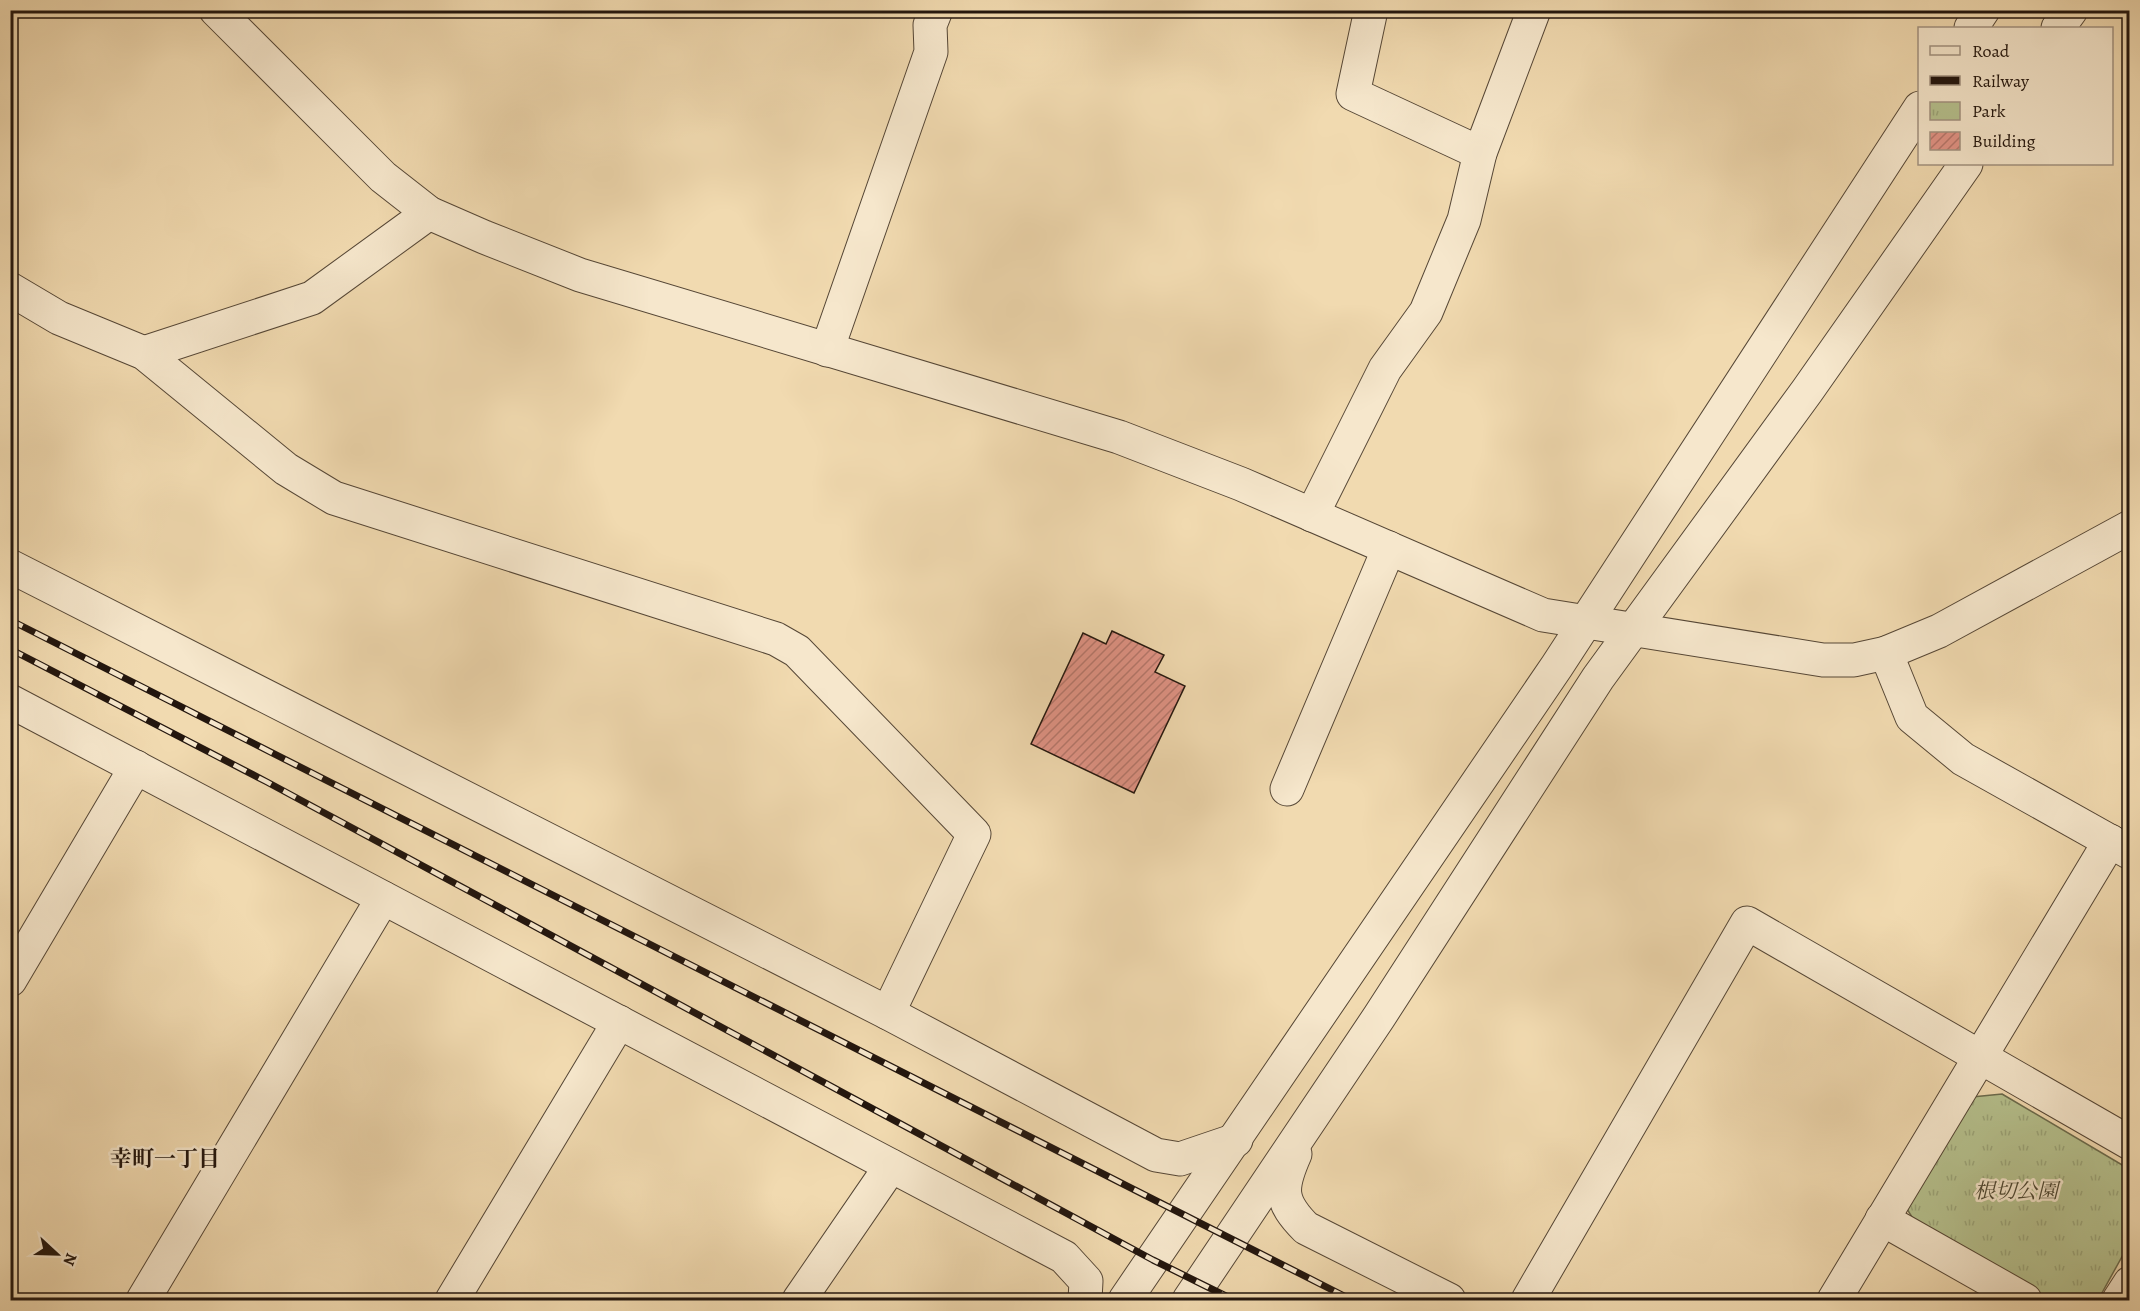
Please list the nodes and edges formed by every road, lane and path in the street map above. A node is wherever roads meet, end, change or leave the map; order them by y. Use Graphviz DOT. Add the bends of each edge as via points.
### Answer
graph roads {
  1 [pos="216,10"];
  2 [pos="936,10"];
  3 [pos="1534,10"];
  4 [pos="1983,10"];
  5 [pos="2071,10"];
  6 [pos="1362,13"];
  7 [pos="1972,27"];
  8 [pos="2059,27"];
  9 [pos="1918,111"];
  10 [pos="1480,153"];
  11 [pos="1965,165"];
  12 [pos="429,213"];
  13 [pos="10,289"];
  14 [pos="827,350"];
  15 [pos="144,352"];
  16 [pos="1312,515"];
  17 [pos="2130,527"];
  18 [pos="1389,548"];
  19 [pos="10,566"];
  20 [pos="1586,622"];
  21 [pos="1633,629"];
  22 [pos="1886,653"];
  23 [pos="10,700"];
  24 [pos="136,767"];
  25 [pos="1287,789"];
  26 [pos="2120,847"];
  27 [pos="383,898"];
  28 [pos="10,980"];
  29 [pos="888,1013"];
  30 [pos="619,1022"];
  31 [pos="1980,1056"];
  32 [pos="1311,1115"];
  33 [pos="1236,1140"];
  34 [pos="2130,1143"];
  35 [pos="891,1166"];
  36 [pos="1882,1220"];
  37 [pos="2130,1283"];
  38 [pos="143,1300"];
  39 [pos="453,1300"];
  40 [pos="799,1300"];
  41 [pos="1085,1300"];
  42 [pos="1125,1300"];
  43 [pos="1189,1300"];
  44 [pos="1449,1300"];
  45 [pos="1528,1300"];
  46 [pos="1834,1300"];
  47 [pos="2025,1300"];
  48 [pos="2119,1300"];
  1 -- 12 [label="street" via="383,177"];
  2 -- 14 [label="street" via="930,25 931,52"];
  3 -- 10 [label="street"];
  4 -- 7 [label="street"];
  5 -- 8 [label="street"];
  6 -- 10 [label="street" via="1353,94"];
  9 -- 20 [label="street"];
  10 -- 16 [label="street" via="1464,220 1426,312 1385,369"];
  11 -- 21 [label="street"];
  12 -- 14 [label="street" via="580,275"];
  12 -- 15 [label="street" via="312,298"];
  13 -- 15 [label="street" via="59,318"];
  14 -- 16 [label="street" via="1119,437"];
  15 -- 29 [label="street" via="286,469 334,498 776,639 797,651 974,834"];
  16 -- 18 [label="street"];
  17 -- 22 [label="street" via="1939,631"];
  18 -- 20 [label="street" via="1543,615"];
  18 -- 25 [label="street"];
  19 -- 29 [label="street"];
  20 -- 21 [label="street"];
  20 -- 33 [label="street"];
  21 -- 22 [label="street" via="1823,660 1854,660"];
  21 -- 32 [label="street"];
  22 -- 26 [label="street" via="1912,717 1963,759"];
  23 -- 24 [label="street"];
  24 -- 27 [label="street"];
  24 -- 28 [label="street"];
  26 -- 31 [label="street"];
  27 -- 30 [label="street"];
  27 -- 38 [label="street"];
  29 -- 33 [label="street" via="1156,1155 1180,1159"];
  30 -- 35 [label="street"];
  30 -- 39 [label="street"];
  31 -- 34 [label="street"];
  31 -- 36 [label="street"];
  31 -- 45 [label="street" via="1747,923"];
  32 -- 43 [label="street"];
  32 -- 44 [label="street" via="1288,1168 1284,1191 1289,1211 1306,1228"];
  33 -- 42 [label="street"];
  35 -- 40 [label="street"];
  35 -- 41 [label="street" via="1064,1257 1086,1281"];
  36 -- 46 [label="street"];
  36 -- 47 [label="street"];
  37 -- 48 [label="street"];
}
